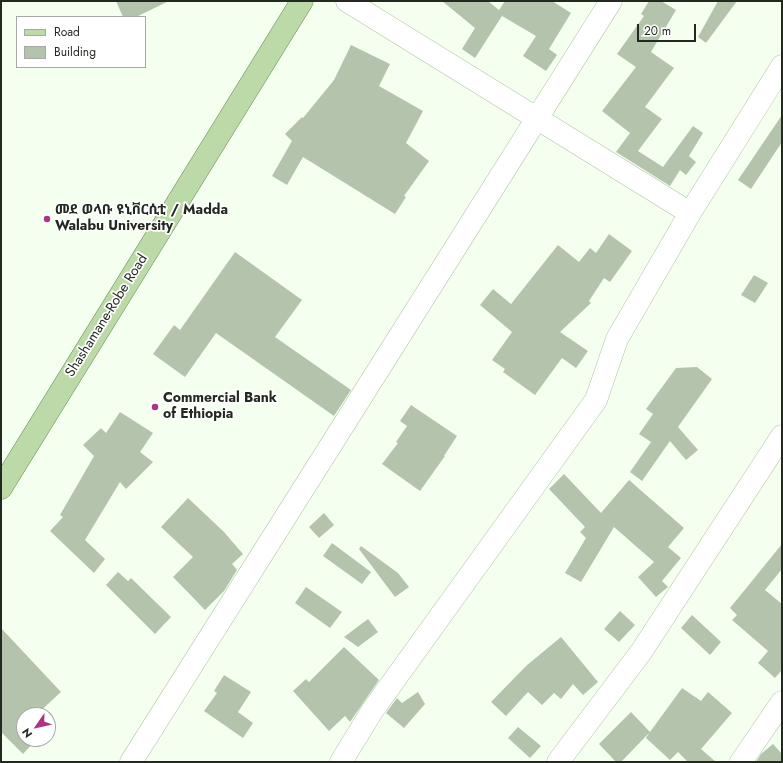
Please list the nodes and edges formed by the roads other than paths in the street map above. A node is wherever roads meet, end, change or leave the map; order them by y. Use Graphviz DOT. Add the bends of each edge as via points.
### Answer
graph roads {
  1 [pos="302,1"];
  2 [pos="347,1"];
  3 [pos="612,1"];
  4 [pos="782,66"];
  5 [pos="537,118"];
  6 [pos="690,213"];
  7 [pos="782,436"];
  8 [pos="1,488"];
  9 [pos="782,702"];
  10 [pos="131,762"];
  11 [pos="341,762"];
  12 [pos="558,762"];
  13 [pos="741,762"];
  1 -- 8 [label="main road, Shashamane-Robe Road"];
  2 -- 5 [label="street"];
  3 -- 5 [label="street"];
  4 -- 6 [label="street"];
  5 -- 6 [label="street"];
  5 -- 10 [label="street"];
  6 -- 11 [label="street" via="617,339 596,400 372,711"];
  7 -- 12 [label="street" via="641,652"];
  9 -- 13 [label="street"];
}
